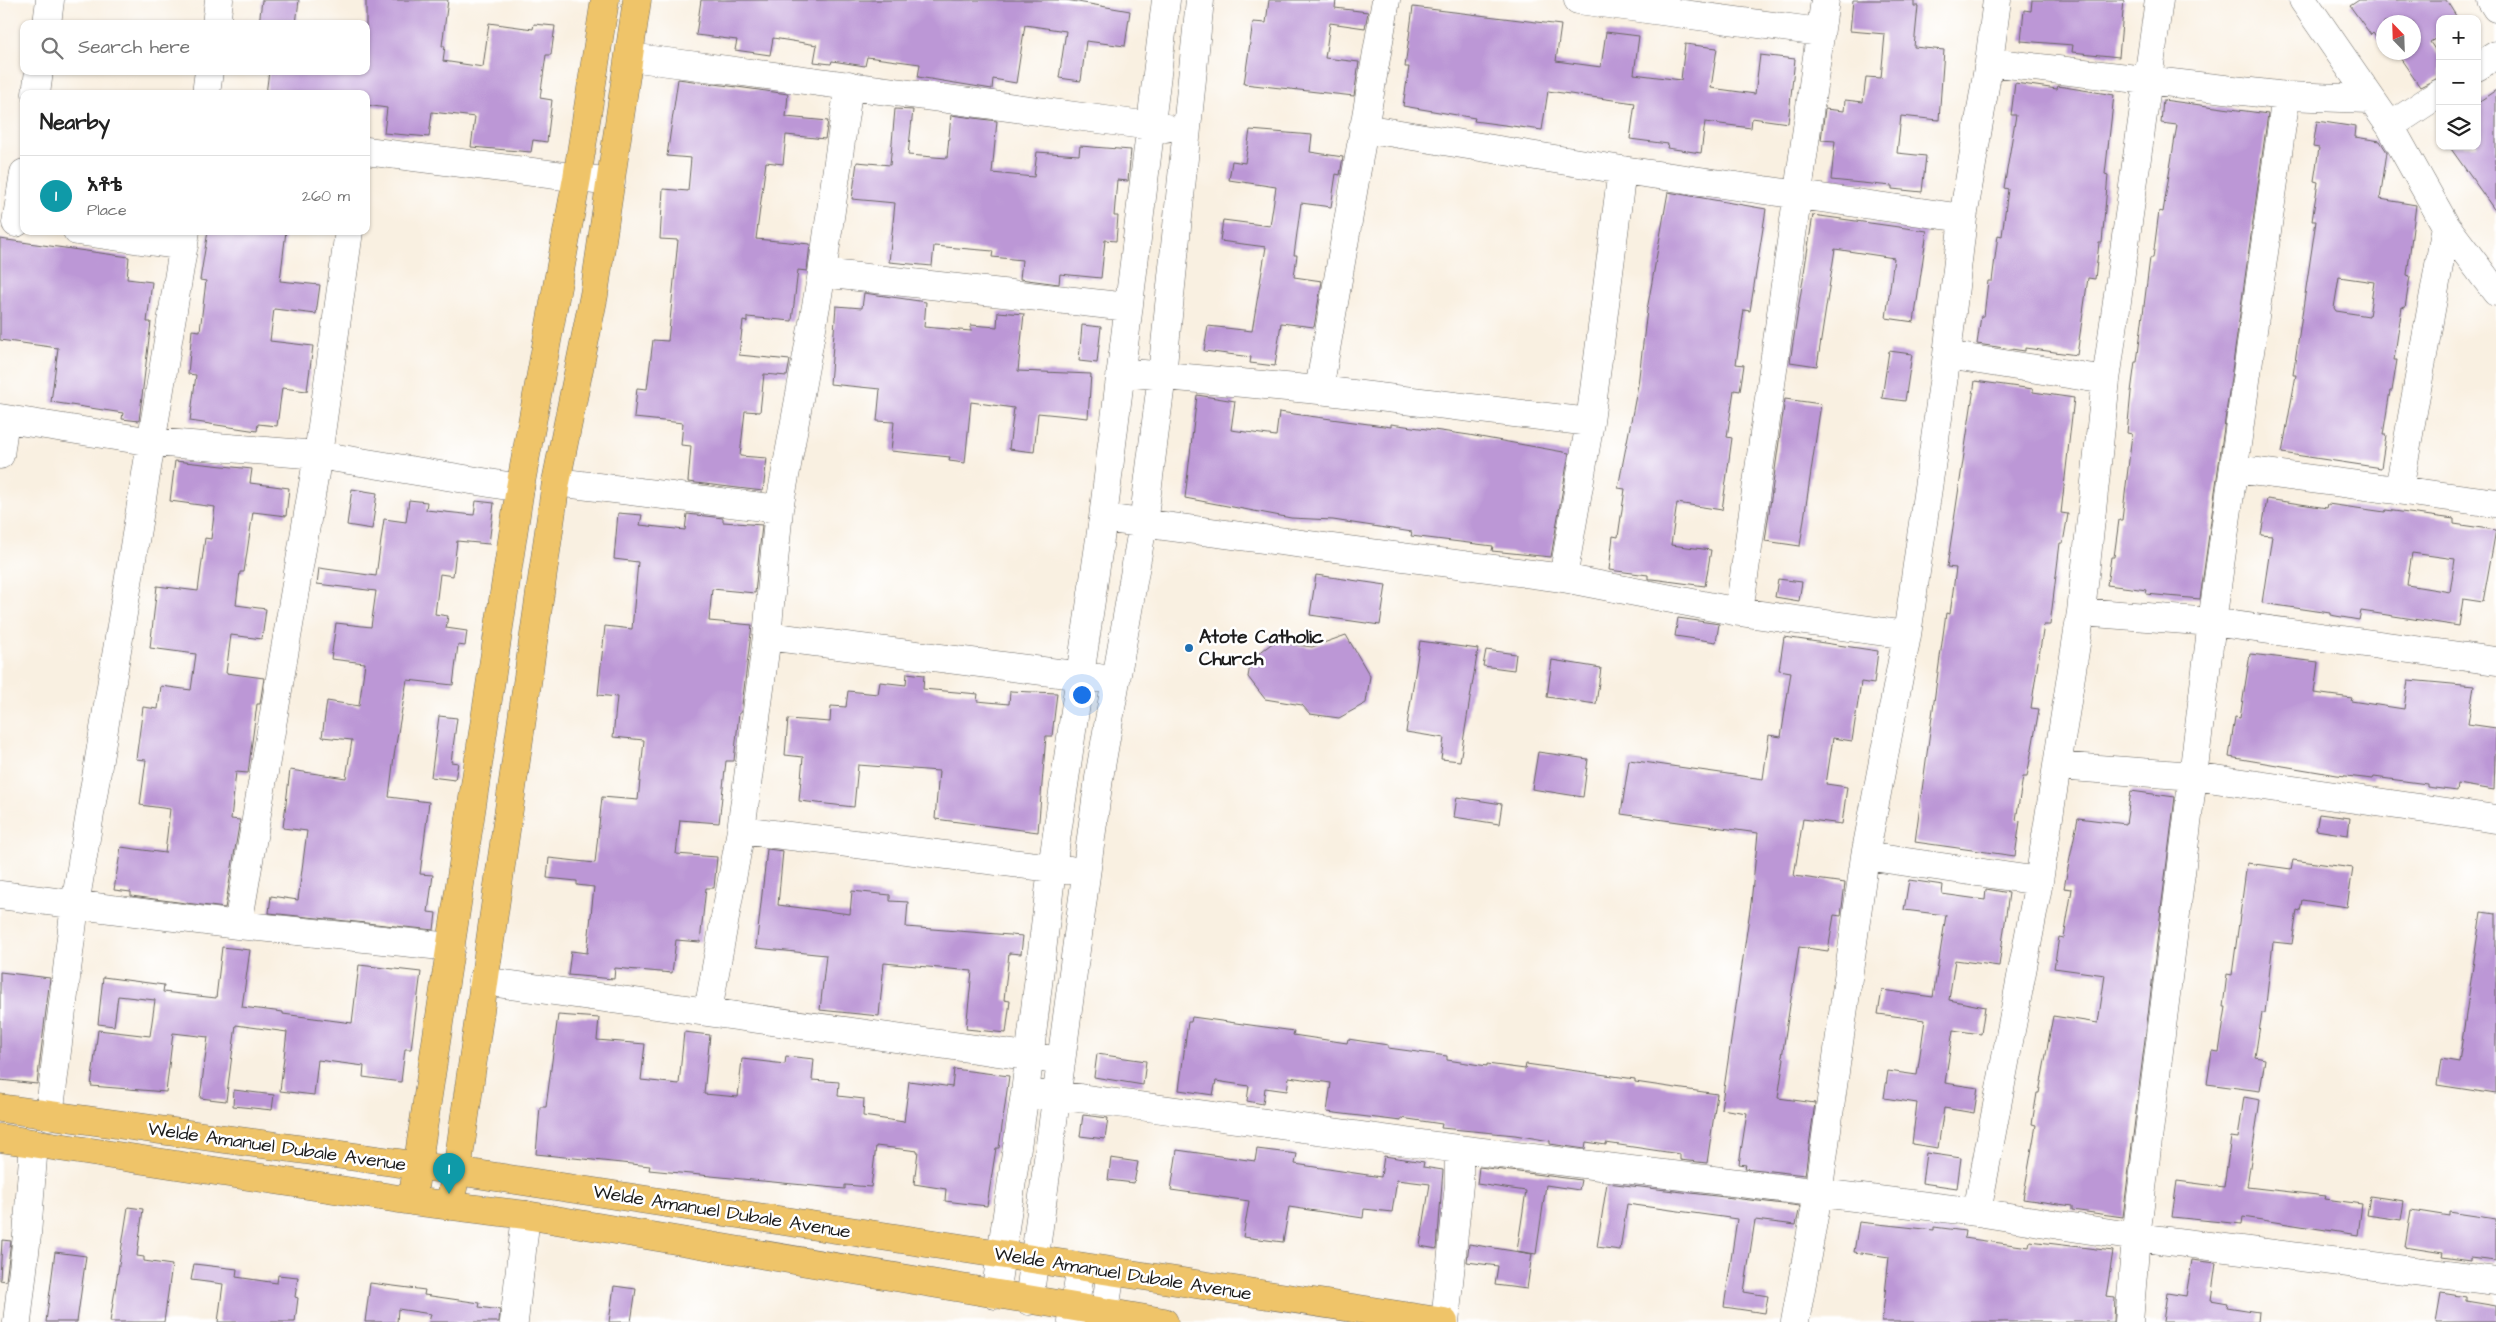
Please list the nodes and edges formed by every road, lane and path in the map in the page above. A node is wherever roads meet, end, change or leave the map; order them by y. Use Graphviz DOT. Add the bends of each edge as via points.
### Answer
graph roads {
  1 [pos="50,0"];
  2 [pos="219,0"];
  3 [pos="604,0"];
  4 [pos="637,0"];
  5 [pos="1166,0"];
  6 [pos="1200,0"];
  7 [pos="1386,0"];
  8 [pos="1578,0"];
  9 [pos="1825,0"];
  10 [pos="1997,0"];
  11 [pos="2159,0"];
  12 [pos="2303,0"];
  13 [pos="2491,0"];
  14 [pos="2496,8"];
  15 [pos="48,20"];
  16 [pos="216,20"];
  17 [pos="1820,32"];
  18 [pos="2496,55"];
  19 [pos="630,57"];
  20 [pos="1989,62"];
  21 [pos="2481,64"];
  22 [pos="39,75"];
  23 [pos="208,75"];
  24 [pos="2148,81"];
  25 [pos="849,85"];
  26 [pos="37,90"];
  27 [pos="207,90"];
  28 [pos="2286,96"];
  29 [pos="2436,96"];
  30 [pos="2369,99"];
  31 [pos="1150,126"];
  32 [pos="2390,126"];
  33 [pos="1363,128"];
  34 [pos="1186,131"];
  35 [pos="370,152"];
  36 [pos="1622,170"];
  37 [pos="577,178"];
  38 [pos="611,182"];
  39 [pos="20,191"];
  40 [pos="1798,194"];
  41 [pos="1963,218"];
  42 [pos="13,223"];
  43 [pos="2446,226"];
  44 [pos="139,235"];
  45 [pos="349,235"];
  46 [pos="185,238"];
  47 [pos="822,273"];
  48 [pos="2496,292"];
  49 [pos="1128,307"];
  50 [pos="1947,355"];
  51 [pos="1120,372"];
  52 [pos="1162,375"];
  53 [pos="2106,380"];
  54 [pos="1319,390"];
  55 [pos="3,419"];
  56 [pos="1590,422"];
  57 [pos="153,442"];
  58 [pos="0,455"];
  59 [pos="318,455"];
  60 [pos="2235,469"];
  61 [pos="556,482"];
  62 [pos="520,488"];
  63 [pos="2399,490"];
  64 [pos="2496,503"];
  65 [pos="779,509"];
  66 [pos="1103,518"];
  67 [pos="1143,524"];
  68 [pos="1563,578"];
  69 [pos="1739,612"];
  70 [pos="2080,612"];
  71 [pos="2212,622"];
  72 [pos="767,636"];
  73 [pos="1908,636"];
  74 [pos="2496,661"];
  75 [pos="1081,676"];
  76 [pos="1116,681"];
  77 [pos="2057,766"];
  78 [pos="2194,776"];
  79 [pos="2496,819"];
  80 [pos="741,830"];
  81 [pos="1865,856"];
  82 [pos="1052,868"];
  83 [pos="1086,872"];
  84 [pos="2039,881"];
  85 [pos="0,895"];
  86 [pos="75,906"];
  87 [pos="238,925"];
  88 [pos="451,947"];
  89 [pos="482,981"];
  90 [pos="708,1011"];
  91 [pos="1030,1056"];
  92 [pos="1060,1060"];
  93 [pos="1025,1093"];
  94 [pos="1055,1096"];
  95 [pos="0,1108"];
  96 [pos="49,1116"];
  97 [pos="0,1138"];
  98 [pos="34,1144"];
  99 [pos="1459,1149"];
  100 [pos="419,1166"];
  101 [pos="456,1171"];
  102 [pos="1818,1194"];
  103 [pos="412,1201"];
  104 [pos="449,1205"];
  105 [pos="1977,1212"];
  106 [pos="526,1215"];
  107 [pos="2136,1237"];
  108 [pos="1002,1256"];
  109 [pos="1034,1260"];
  110 [pos="1081,1267"];
  111 [pos="1111,1272"];
  112 [pos="2496,1281"];
  113 [pos="994,1295"];
  114 [pos="1029,1301"];
  115 [pos="1073,1315"];
  116 [pos="1104,1317"];
  117 [pos="16,1322"];
  118 [pos="514,1322"];
  119 [pos="1164,1322"];
  120 [pos="1444,1322"];
  121 [pos="1795,1322"];
  122 [pos="2129,1322"];
  1 -- 15 [label="street"];
  2 -- 16 [label="street"];
  3 -- 37 [label="main road"];
  4 -- 19 [label="main road"];
  5 -- 31 [label="street"];
  6 -- 34 [label="street"];
  7 -- 33 [label="street"];
  8 -- 17 [label="street"];
  9 -- 17 [label="street"];
  10 -- 20 [label="street"];
  11 -- 24 [label="street"];
  12 -- 30 [label="street"];
  13 -- 14 [label="street"];
  17 -- 40 [label="street"];
  18 -- 21 [label="street"];
  19 -- 25 [label="street"];
  19 -- 38 [label="main road"];
  20 -- 24 [label="street"];
  20 -- 41 [label="street"];
  22 -- 26 [label="street"];
  23 -- 27 [label="street"];
  24 -- 28 [label="street"];
  24 -- 53 [label="street"];
  25 -- 31 [label="street"];
  25 -- 47 [label="street"];
  28 -- 30 [label="street"];
  28 -- 60 [label="street"];
  29 -- 32 [label="street"];
  30 -- 32 [label="street"];
  31 -- 34 [label="street"];
  31 -- 49 [label="street"];
  32 -- 43 [label="street"];
  33 -- 36 [label="street"];
  33 -- 54 [label="street"];
  34 -- 52 [label="street"];
  35 -- 37 [label="street"];
  36 -- 40 [label="street"];
  36 -- 56 [label="street"];
  37 -- 38 [label="street"];
  37 -- 62 [label="main road"];
  38 -- 61 [label="main road" via="594,295"];
  39 -- 42 [label="street"];
  40 -- 41 [label="street"];
  40 -- 69 [label="street"];
  41 -- 50 [label="street"];
  43 -- 48 [label="street"];
  43 -- 63 [label="street"];
  44 -- 46 [label="street"];
  45 -- 59 [label="street"];
  46 -- 57 [label="street"];
  47 -- 49 [label="street"];
  47 -- 65 [label="street"];
  49 -- 51 [label="street"];
  50 -- 53 [label="street"];
  50 -- 73 [label="street"];
  51 -- 52 [label="street"];
  51 -- 66 [label="street"];
  52 -- 54 [label="street"];
  52 -- 67 [label="street"];
  53 -- 70 [label="street"];
  54 -- 56 [label="street"];
  55 -- 57 [label="street"];
  55 -- 58 [label="street"];
  56 -- 68 [label="street"];
  57 -- 59 [label="street"];
  57 -- 86 [label="street"];
  59 -- 62 [label="street"];
  59 -- 87 [label="street"];
  60 -- 63 [label="street"];
  60 -- 71 [label="street"];
  61 -- 65 [label="street"];
  61 -- 89 [label="main road"];
  62 -- 88 [label="main road"];
  63 -- 64 [label="street"];
  65 -- 72 [label="street"];
  66 -- 67 [label="street"];
  66 -- 75 [label="street"];
  67 -- 68 [label="street"];
  67 -- 76 [label="street"];
  68 -- 69 [label="street"];
  69 -- 73 [label="street"];
  70 -- 71 [label="street"];
  70 -- 77 [label="street"];
  71 -- 74 [label="street"];
  71 -- 78 [label="street"];
  72 -- 75 [label="street"];
  72 -- 80 [label="street"];
  73 -- 81 [label="street"];
  75 -- 76 [label="street"];
  75 -- 82 [label="street"];
  76 -- 83 [label="street"];
  77 -- 78 [label="street"];
  77 -- 84 [label="street"];
  78 -- 79 [label="street"];
  78 -- 107 [label="street"];
  80 -- 82 [label="street"];
  80 -- 90 [label="street"];
  81 -- 84 [label="street"];
  81 -- 102 [label="street"];
  82 -- 83 [label="street"];
  82 -- 91 [label="street"];
  83 -- 92 [label="street"];
  84 -- 105 [label="street"];
  85 -- 86 [label="street"];
  86 -- 87 [label="street"];
  86 -- 96 [label="street"];
  87 -- 88 [label="street"];
  88 -- 100 [label="main road"];
  89 -- 90 [label="street"];
  89 -- 101 [label="main road"];
  90 -- 91 [label="street"];
  91 -- 92 [label="street"];
  91 -- 93 [label="street"];
  92 -- 94 [label="street"];
  93 -- 94 [label="street"];
  93 -- 108 [label="street"];
  94 -- 99 [label="street"];
  94 -- 109 [label="street"];
  95 -- 96 [label="main road, Welde Amanuel Dubale Avenue"];
  96 -- 100 [label="main road, Welde Amanuel Dubale Avenue"];
  97 -- 98 [label="main road"];
  98 -- 103 [label="main road"];
  98 -- 117 [label="street"];
  99 -- 102 [label="street"];
  99 -- 120 [label="street" via="1459,1184"];
  100 -- 101 [label="main road, Welde Amanuel Dubale Avenue"];
  100 -- 103 [label="main road"];
  101 -- 104 [label="main road"];
  101 -- 108 [label="main road, Welde Amanuel Dubale Avenue"];
  102 -- 105 [label="street"];
  102 -- 121 [label="street"];
  103 -- 104 [label="main road"];
  104 -- 106 [label="main road"];
  105 -- 107 [label="street"];
  106 -- 113 [label="main road"];
  106 -- 118 [label="street"];
  107 -- 112 [label="street"];
  107 -- 122 [label="street"];
  108 -- 109 [label="main road, Welde Amanuel Dubale Avenue"];
  108 -- 113 [label="street"];
  109 -- 110 [label="main road, Welde Amanuel Dubale Avenue"];
  109 -- 114 [label="street"];
  110 -- 111 [label="main road, Welde Amanuel Dubale Avenue"];
  110 -- 115 [label="street"];
  111 -- 116 [label="street"];
  111 -- 120 [label="main road, Welde Amanuel Dubale Avenue"];
  113 -- 114 [label="main road"];
  114 -- 115 [label="main road"];
  115 -- 116 [label="main road"];
  116 -- 119 [label="main road"];
}
